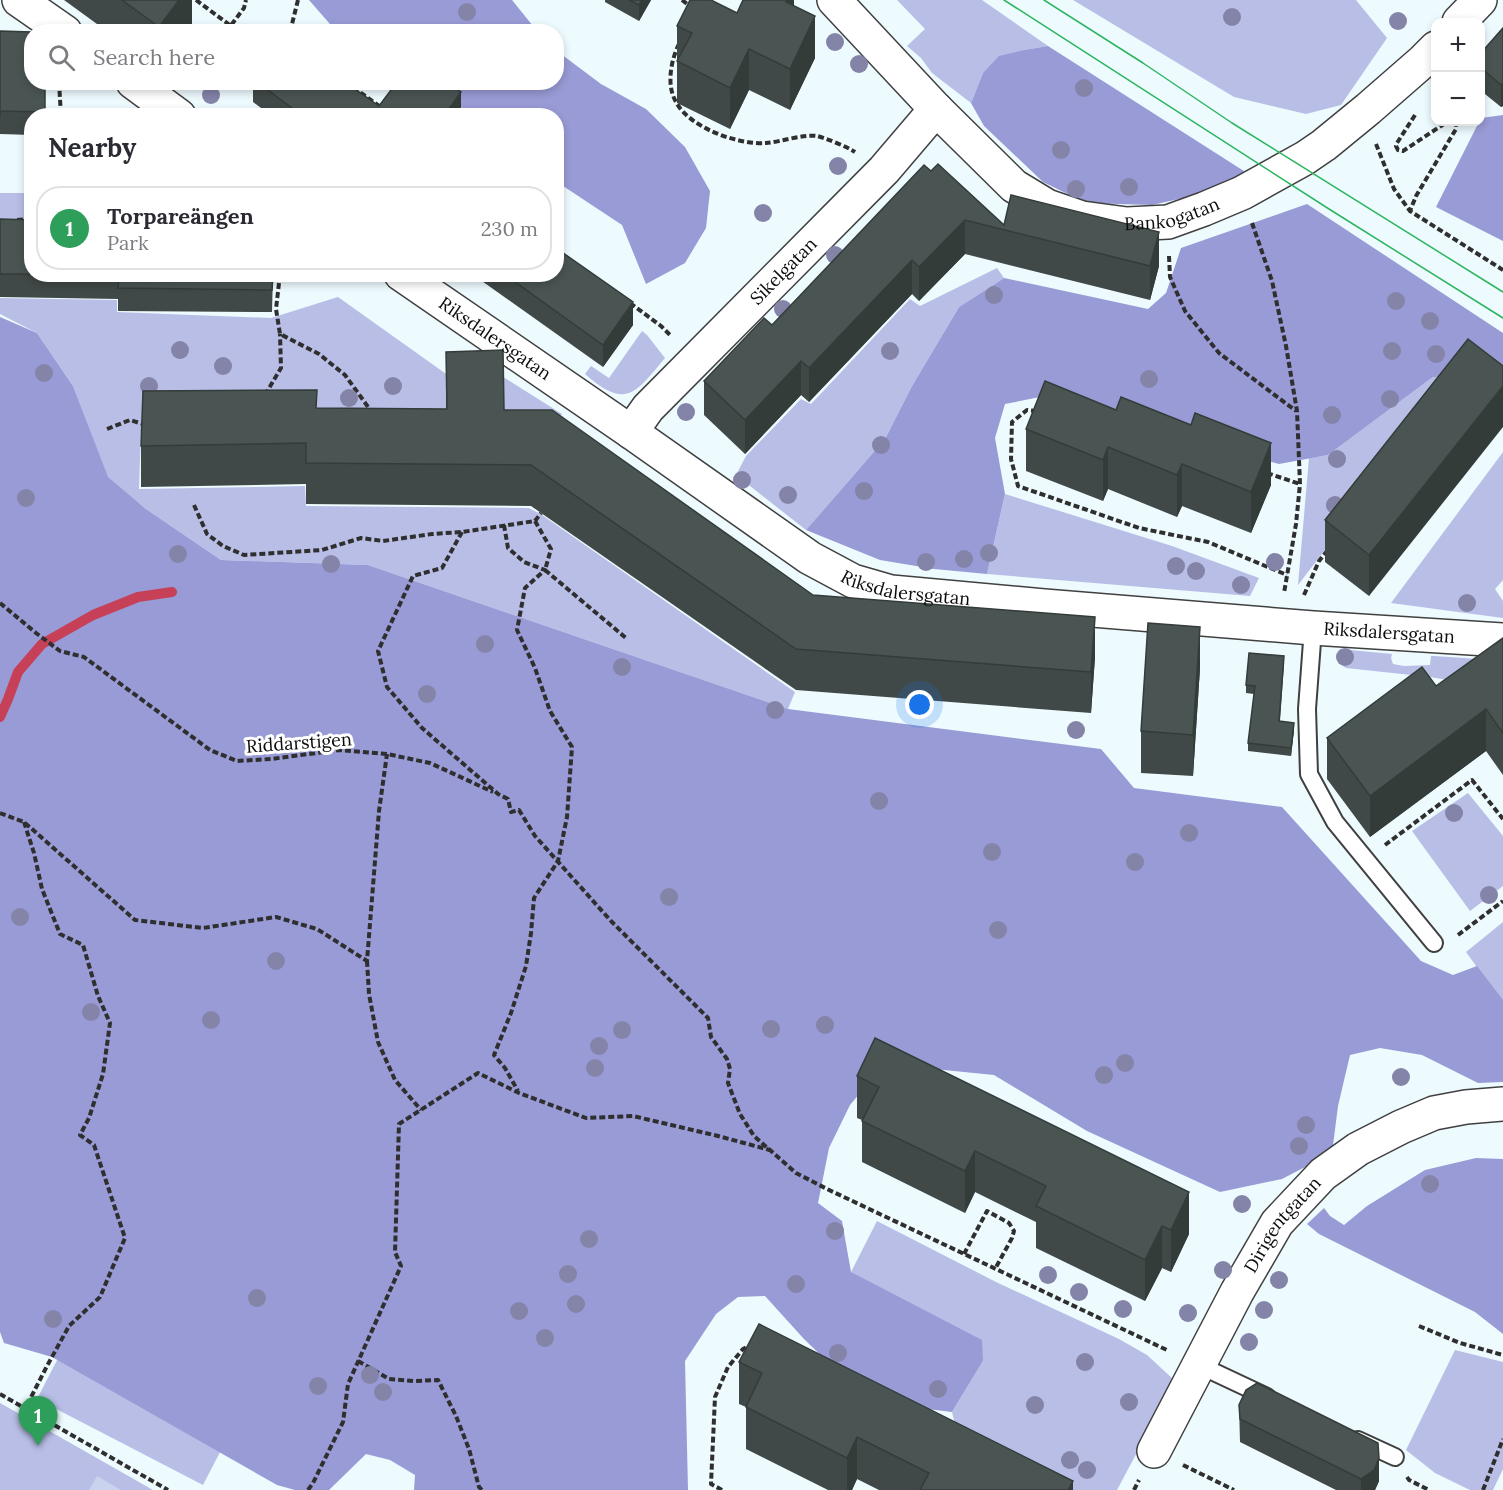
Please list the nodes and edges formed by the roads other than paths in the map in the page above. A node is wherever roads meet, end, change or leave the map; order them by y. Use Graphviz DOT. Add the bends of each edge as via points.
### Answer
graph roads {
  1 [pos="20,0"];
  2 [pos="834,0"];
  3 [pos="1480,0"];
  4 [pos="1463,18"];
  5 [pos="54,24"];
  6 [pos="1431,53"];
  7 [pos="145,90"];
  8 [pos="168,108"];
  9 [pos="936,109"];
  10 [pos="413,282"];
  11 [pos="631,432"];
  12 [pos="1306,616"];
  13 [pos="1503,640"];
  14 [pos="1434,943"];
  15 [pos="1503,1104"];
  16 [pos="1199,1365"];
  17 [pos="1279,1403"];
  18 [pos="1341,1432"];
  19 [pos="1154,1451"];
  20 [pos="1395,1457"];
  1 -- 5 [label="street"];
  2 -- 9 [label="street, Bankogatan"];
  3 -- 4 [label="street"];
  6 -- 9 [label="street, Bankogatan" via="1305,158 1242,192 1168,222 1127,224 1082,218 1047,206 1014,186"];
  7 -- 8 [label="street"];
  9 -- 11 [label="street, Sikelgatan" via="884,170 648,408"];
  10 -- 11 [label="street, Riksdalersgatan"];
  11 -- 12 [label="street, Riksdalersgatan" via="810,558 853,581 891,592"];
  12 -- 13 [label="street, Riksdalersgatan"];
  12 -- 14 [label="lane" via="1309,774 1335,822"];
  15 -- 16 [label="street, Dirigentgatan" via="1434,1113 1358,1149 1323,1174 1277,1223"];
  16 -- 17 [label="lane"];
  16 -- 19 [label="street, Dirigentgatan"];
  18 -- 20 [label="lane"];
}
